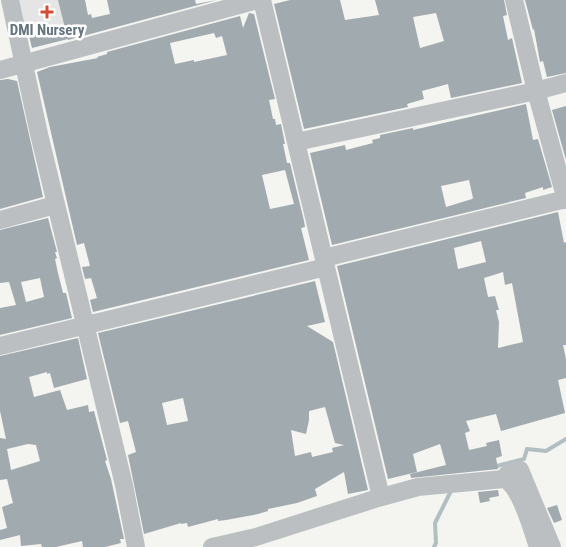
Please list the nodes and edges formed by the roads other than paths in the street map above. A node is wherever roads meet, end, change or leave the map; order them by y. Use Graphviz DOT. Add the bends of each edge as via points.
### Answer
graph roads {
  1 [pos="10,0"];
  2 [pos="258,0"];
  3 [pos="262,0"];
  4 [pos="514,0"];
  5 [pos="24,64"];
  6 [pos="0,70"];
  7 [pos="566,83"];
  8 [pos="536,91"];
  9 [pos="296,142"];
  10 [pos="566,199"];
  11 [pos="56,205"];
  12 [pos="0,220"];
  13 [pos="325,263"];
  14 [pos="85,326"];
  15 [pos="0,346"];
  16 [pos="504,479"];
  17 [pos="381,497"];
  18 [pos="136,547"];
  19 [pos="212,547"];
  20 [pos="538,547"];
  21 [pos="552,547"];
  1 -- 5 [label="street"];
  2 -- 5 [label="street"];
  3 -- 9 [label="street"];
  4 -- 8 [label="street"];
  5 -- 6 [label="street"];
  5 -- 11 [label="street"];
  7 -- 8 [label="street"];
  8 -- 9 [label="street"];
  8 -- 10 [label="street"];
  9 -- 13 [label="street"];
  10 -- 13 [label="street"];
  11 -- 12 [label="street"];
  11 -- 14 [label="street"];
  13 -- 14 [label="street" via="231,291"];
  13 -- 17 [label="street"];
  14 -- 15 [label="street"];
  14 -- 18 [label="street"];
  16 -- 17 [label="street" via="418,487"];
  16 -- 20 [label="street" via="518,494"];
  16 -- 21 [label="street" via="513,470 520,470"];
  17 -- 19 [label="street" via="256,537"];
}
